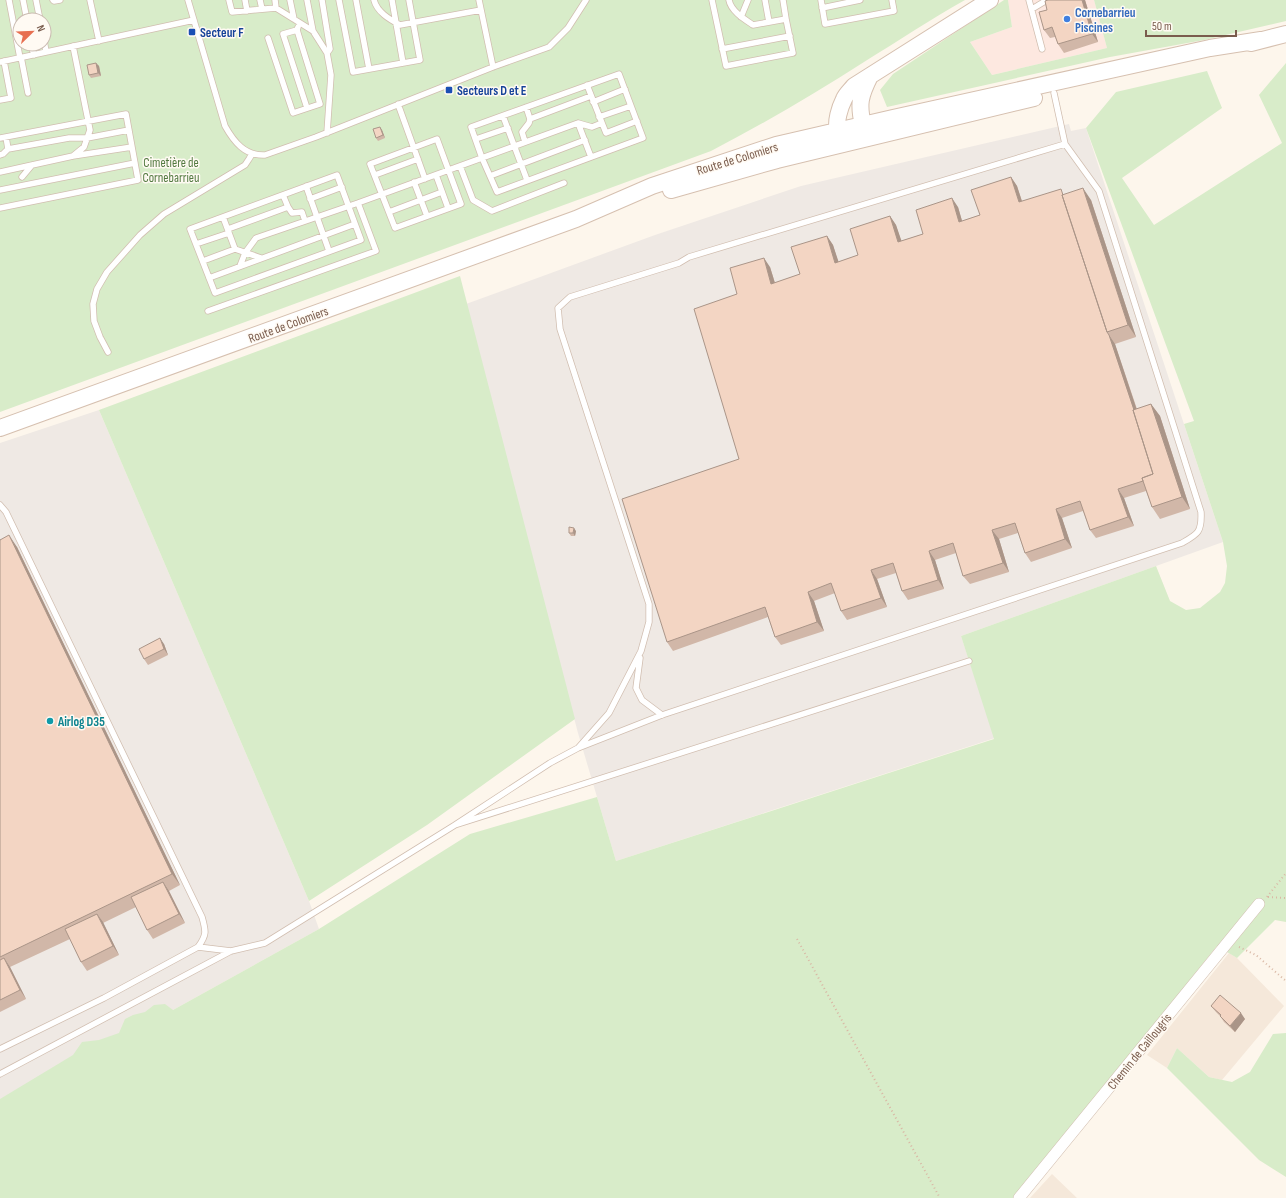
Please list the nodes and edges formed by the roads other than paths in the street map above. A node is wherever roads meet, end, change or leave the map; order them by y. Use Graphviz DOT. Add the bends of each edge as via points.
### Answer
graph roads {
  1 [pos="9,0"];
  2 [pos="23,0"];
  3 [pos="36,0"];
  4 [pos="53,0"];
  5 [pos="60,0"];
  6 [pos="90,0"];
  7 [pos="188,0"];
  8 [pos="229,0"];
  9 [pos="245,0"];
  10 [pos="260,0"];
  11 [pos="275,0"];
  12 [pos="290,0"];
  13 [pos="307,0"];
  14 [pos="322,0"];
  15 [pos="339,0"];
  16 [pos="356,0"];
  17 [pos="374,0"];
  18 [pos="392,0"];
  19 [pos="409,0"];
  20 [pos="479,0"];
  21 [pos="586,0"];
  22 [pos="712,0"];
  23 [pos="729,0"];
  24 [pos="748,0"];
  25 [pos="765,0"];
  26 [pos="782,0"];
  27 [pos="821,0"];
  28 [pos="860,0"];
  29 [pos="892,0"];
  30 [pos="990,0"];
  31 [pos="1029,0"];
  32 [pos="1047,0"];
  33 [pos="837,2"];
  34 [pos="276,8"];
  35 [pos="822,8"];
  36 [pos="262,9"];
  37 [pos="1032,9"];
  38 [pos="247,10"];
  39 [pos="481,10"];
  40 [pos="25,12"];
  41 [pos="38,12"];
  42 [pos="741,16"];
  43 [pos="294,19"];
  44 [pos="786,19"];
  45 [pos="194,20"];
  46 [pos="396,22"];
  47 [pos="413,22"];
  48 [pos="769,22"];
  49 [pos="300,23"];
  50 [pos="297,30"];
  51 [pos="313,31"];
  52 [pos="1286,34"];
  53 [pos="790,36"];
  54 [pos="268,38"];
  55 [pos="1261,40"];
  56 [pos="99,41"];
  57 [pos="74,46"];
  58 [pos="722,49"];
  59 [pos="1042,49"];
  60 [pos="52,51"];
  61 [pos="33,52"];
  62 [pos="46,52"];
  63 [pos="327,52"];
  64 [pos="34,55"];
  65 [pos="20,57"];
  66 [pos="2,61"];
  67 [pos="403,63"];
  68 [pos="493,67"];
  69 [pos="369,69"];
  70 [pos="870,76"];
  71 [pos="587,85"];
  72 [pos="625,89"];
  73 [pos="28,93"];
  74 [pos="1054,93"];
  75 [pos="592,99"];
  76 [pos="0,100"];
  77 [pos="398,104"];
  78 [pos="631,106"];
  79 [pos="526,107"];
  80 [pos="307,108"];
  81 [pos="503,116"];
  82 [pos="600,117"];
  83 [pos="530,119"];
  84 [pos="88,120"];
  85 [pos="637,121"];
  86 [pos="578,123"];
  87 [pos="602,123"];
  88 [pos="863,125"];
  89 [pos="508,128"];
  90 [pos="128,130"];
  91 [pos="327,133"];
  92 [pos="844,134"];
  93 [pos="3,137"];
  94 [pos="87,138"];
  95 [pos="476,139"];
  96 [pos="585,140"];
  97 [pos="525,142"];
  98 [pos="1065,144"];
  99 [pos="514,146"];
  100 [pos="132,147"];
  101 [pos="414,148"];
  102 [pos="8,149"];
  103 [pos="252,154"];
  104 [pos="0,155"];
  105 [pos="73,156"];
  106 [pos="591,157"];
  107 [pos="482,158"];
  108 [pos="418,159"];
  109 [pos="135,164"];
  110 [pos="521,164"];
  111 [pos="32,165"];
  112 [pos="460,166"];
  113 [pos="448,170"];
  114 [pos="0,172"];
  115 [pos="375,175"];
  116 [pos="436,175"];
  117 [pos="490,176"];
  118 [pos="22,177"];
  119 [pos="426,178"];
  120 [pos="527,180"];
  121 [pos="414,182"];
  122 [pos="564,183"];
  123 [pos="306,186"];
  124 [pos="342,187"];
  125 [pos="0,190"];
  126 [pos="442,192"];
  127 [pos="382,194"];
  128 [pos="283,195"];
  129 [pos="310,199"];
  130 [pos="421,200"];
  131 [pos="358,203"];
  132 [pos="349,206"];
  133 [pos="288,207"];
  134 [pos="0,208"];
  135 [pos="448,208"];
  136 [pos="389,212"];
  137 [pos="427,216"];
  138 [pos="223,217"];
  139 [pos="317,217"];
  140 [pos="305,221"];
  141 [pos="355,224"];
  142 [pos="228,231"];
  143 [pos="323,235"];
  144 [pos="196,244"];
  145 [pos="235,249"];
  146 [pos="329,251"];
  147 [pos="245,253"];
  148 [pos="261,258"];
  149 [pos="202,261"];
  150 [pos="240,266"];
  151 [pos="209,278"];
  152 [pos="208,311"];
  153 [pos="108,352"];
  154 [pos="0,428"];
  155 [pos="0,505"];
  156 [pos="641,651"];
  157 [pos="969,661"];
  158 [pos="662,716"];
  159 [pos="578,748"];
  160 [pos="455,825"];
  161 [pos="1263,900"];
  162 [pos="198,947"];
  163 [pos="231,951"];
  164 [pos="0,1049"];
  165 [pos="0,1074"];
  166 [pos="1019,1198"];
  1 -- 65 [label="lane"];
  2 -- 40 [label="lane"];
  3 -- 41 [label="lane"];
  4 -- 5 [label="lane"];
  6 -- 56 [label="lane"];
  7 -- 45 [label="lane"];
  8 -- 38 [label="lane" via="232,12"];
  9 -- 38 [label="lane"];
  10 -- 36 [label="lane"];
  11 -- 34 [label="lane"];
  12 -- 43 [label="lane"];
  13 -- 51 [label="lane"];
  14 -- 63 [label="lane" via="330,49"];
  15 -- 69 [label="lane" via="353,72"];
  16 -- 69 [label="lane"];
  17 -- 46 [label="lane" via="375,6 386,17"];
  18 -- 46 [label="lane"];
  19 -- 47 [label="lane"];
  20 -- 39 [label="lane"];
  21 -- 68 [label="lane" via="568,28 549,47"];
  22 -- 58 [label="lane"];
  23 -- 42 [label="lane"];
  24 -- 42 [label="lane"];
  25 -- 48 [label="lane"];
  26 -- 44 [label="lane"];
  27 -- 35 [label="lane"];
  28 -- 33 [label="lane"];
  29 -- 35 [label="lane" via="894,11 825,24"];
  30 -- 70 [label="main road"];
  31 -- 37 [label="lane"];
  32 -- 37 [label="lane"];
  33 -- 35 [label="lane"];
  34 -- 36 [label="lane"];
  34 -- 43 [label="lane"];
  36 -- 38 [label="lane"];
  37 -- 59 [label="lane"];
  39 -- 47 [label="lane"];
  39 -- 68 [label="lane"];
  42 -- 48 [label="lane" via="753,25"];
  43 -- 49 [label="lane"];
  44 -- 48 [label="lane"];
  44 -- 53 [label="lane"];
  45 -- 56 [label="lane"];
  45 -- 103 [label="lane" via="225,126 239,146"];
  46 -- 47 [label="lane" via="400,25"];
  46 -- 67 [label="lane"];
  47 -- 67 [label="lane" via="420,60"];
  49 -- 50 [label="lane"];
  49 -- 51 [label="lane"];
  50 -- 80 [label="lane" via="320,104"];
  50 -- 80 [label="lane" via="283,34"];
  51 -- 63 [label="lane"];
  52 -- 55 [label="main road"];
  53 -- 58 [label="lane"];
  53 -- 58 [label="lane" via="793,53 726,66"];
  54 -- 80 [label="lane" via="293,113"];
  55 -- 74 [label="main road, Route de Colomiers" via="1212,55"];
  55 -- 88 [label="main road" via="1210,48"];
  56 -- 57 [label="lane"];
  57 -- 60 [label="lane"];
  57 -- 84 [label="lane"];
  61 -- 64 [label="lane"];
  62 -- 64 [label="lane"];
  63 -- 91 [label="lane" via="331,75"];
  64 -- 65 [label="lane"];
  65 -- 66 [label="lane"];
  65 -- 73 [label="lane"];
  66 -- 76 [label="lane" via="11,98"];
  67 -- 69 [label="lane"];
  68 -- 77 [label="lane"];
  70 -- 88 [label="main road" via="860,102"];
  70 -- 92 [label="main road" via="854,86 844,98 837,127"];
  71 -- 72 [label="lane" via="619,74"];
  71 -- 75 [label="lane"];
  71 -- 79 [label="lane"];
  72 -- 75 [label="lane"];
  72 -- 78 [label="lane"];
  74 -- 92 [label="main road, Route de Colomiers"];
  74 -- 98 [label="lane"];
  75 -- 82 [label="lane"];
  75 -- 83 [label="lane"];
  77 -- 91 [label="lane"];
  77 -- 101 [label="lane"];
  78 -- 82 [label="lane"];
  78 -- 85 [label="lane"];
  79 -- 81 [label="lane"];
  79 -- 83 [label="lane"];
  81 -- 89 [label="lane"];
  81 -- 95 [label="lane" via="471,127"];
  82 -- 87 [label="lane"];
  83 -- 97 [label="lane" via="522,132"];
  84 -- 90 [label="lane" via="126,114"];
  84 -- 93 [label="lane"];
  84 -- 94 [label="lane" via="90,130"];
  85 -- 87 [label="lane" via="606,133"];
  85 -- 106 [label="lane" via="643,138"];
  86 -- 87 [label="lane" via="592,127"];
  86 -- 96 [label="lane"];
  86 -- 97 [label="lane"];
  88 -- 92 [label="main road"];
  89 -- 95 [label="lane"];
  89 -- 99 [label="lane"];
  90 -- 94 [label="lane"];
  90 -- 100 [label="lane"];
  91 -- 103 [label="lane" via="265,156"];
  92 -- 154 [label="main road, Route de Colomiers" via="776,146 694,171 576,219"];
  93 -- 102 [label="lane"];
  94 -- 102 [label="lane" via="69,138"];
  94 -- 105 [label="lane" via="84,147"];
  95 -- 107 [label="lane"];
  96 -- 106 [label="lane"];
  96 -- 110 [label="lane"];
  97 -- 99 [label="lane"];
  98 -- 156 [label="lane" via="689,257 679,263 570,297 558,308 560,329 649,604 649,622"];
  98 -- 158 [label="lane" via="1099,191 1202,512 1202,524 1196,534 1182,543"];
  99 -- 107 [label="lane"];
  99 -- 110 [label="lane"];
  100 -- 105 [label="lane"];
  100 -- 109 [label="lane"];
  101 -- 108 [label="lane"];
  101 -- 113 [label="lane" via="437,139"];
  101 -- 115 [label="lane" via="370,164"];
  102 -- 104 [label="lane"];
  103 -- 153 [label="lane" via="244,165 164,214 140,235 107,272 97,289 94,321"];
  105 -- 111 [label="lane"];
  106 -- 120 [label="lane"];
  107 -- 112 [label="lane"];
  107 -- 117 [label="lane"];
  108 -- 115 [label="lane"];
  108 -- 119 [label="lane"];
  109 -- 125 [label="lane"];
  109 -- 134 [label="lane" via="138,180"];
  110 -- 117 [label="lane"];
  110 -- 120 [label="lane"];
  111 -- 114 [label="lane"];
  111 -- 118 [label="lane"];
  112 -- 113 [label="lane"];
  112 -- 122 [label="lane" via="473,200 492,211"];
  113 -- 116 [label="lane"];
  113 -- 135 [label="lane" via="461,204"];
  115 -- 127 [label="lane"];
  116 -- 119 [label="lane"];
  116 -- 126 [label="lane"];
  117 -- 120 [label="lane" via="497,192"];
  119 -- 121 [label="lane"];
  121 -- 127 [label="lane"];
  121 -- 130 [label="lane"];
  123 -- 124 [label="lane" via="337,175"];
  123 -- 128 [label="lane"];
  123 -- 129 [label="lane"];
  124 -- 129 [label="lane"];
  124 -- 132 [label="lane"];
  126 -- 130 [label="lane"];
  126 -- 135 [label="lane"];
  127 -- 131 [label="lane"];
  127 -- 136 [label="lane"];
  128 -- 133 [label="lane"];
  128 -- 138 [label="lane"];
  129 -- 139 [label="lane"];
  130 -- 136 [label="lane"];
  130 -- 137 [label="lane"];
  131 -- 132 [label="lane"];
  131 -- 152 [label="lane" via="376,251"];
  132 -- 139 [label="lane"];
  132 -- 141 [label="lane"];
  133 -- 140 [label="lane" via="292,213 302,212"];
  133 -- 142 [label="lane"];
  135 -- 137 [label="lane"];
  136 -- 137 [label="lane" via="395,228"];
  138 -- 142 [label="lane"];
  138 -- 144 [label="lane" via="190,229"];
  139 -- 140 [label="lane"];
  139 -- 143 [label="lane"];
  140 -- 147 [label="lane" via="256,238"];
  141 -- 143 [label="lane"];
  141 -- 146 [label="lane" via="361,240"];
  142 -- 144 [label="lane"];
  142 -- 145 [label="lane"];
  143 -- 146 [label="lane"];
  143 -- 148 [label="lane"];
  144 -- 149 [label="lane"];
  145 -- 147 [label="lane"];
  145 -- 149 [label="lane"];
  146 -- 151 [label="lane" via="215,293"];
  147 -- 148 [label="lane"];
  147 -- 150 [label="lane"];
  148 -- 150 [label="lane"];
  149 -- 151 [label="lane"];
  150 -- 151 [label="lane"];
  155 -- 162 [label="lane" via="6,512 202,917 206,929"];
  156 -- 158 [label="lane" via="636,688 642,700"];
  156 -- 159 [label="lane" via="609,713"];
  157 -- 160 [label="lane"];
  158 -- 159 [label="lane"];
  159 -- 160 [label="lane" via="550,763"];
  160 -- 163 [label="lane" via="266,943"];
  161 -- 166 [label="street, Chemin de Caillougris"];
  162 -- 163 [label="lane"];
  162 -- 164 [label="lane" via="104,998"];
  163 -- 165 [label="lane"];
}
